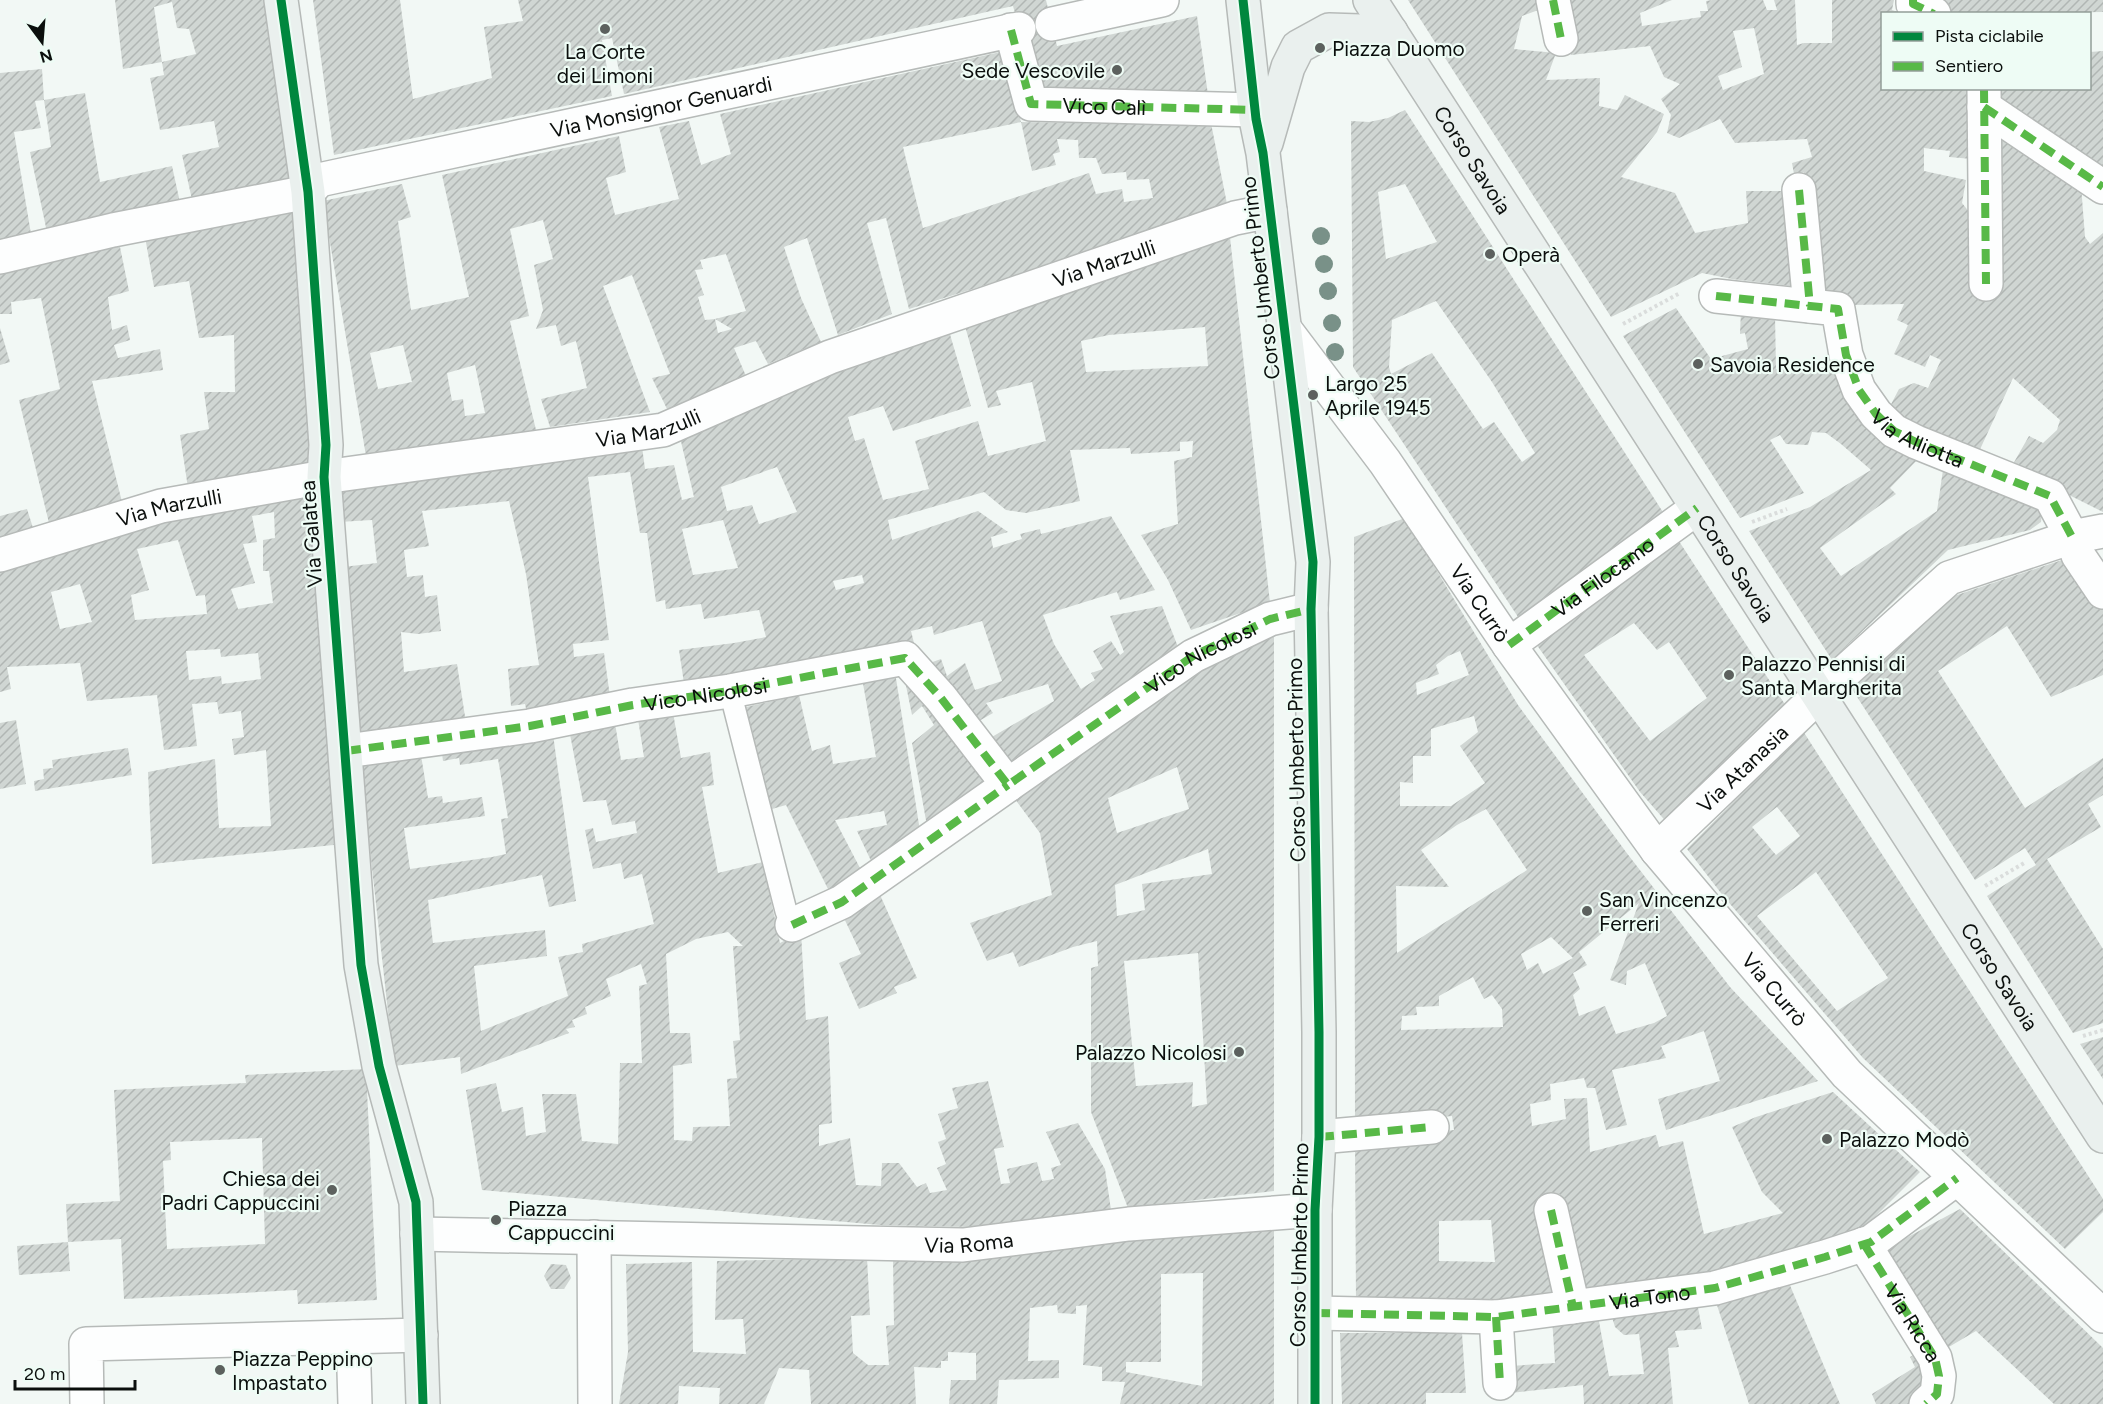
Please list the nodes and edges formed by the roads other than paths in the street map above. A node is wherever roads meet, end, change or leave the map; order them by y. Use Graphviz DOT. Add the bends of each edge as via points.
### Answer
graph roads {
  1 [pos="281,0"];
  2 [pos="1162,0"];
  3 [pos="1243,0"];
  4 [pos="1553,0"];
  5 [pos="1913,0"];
  6 [pos="1367,2"];
  7 [pos="1930,12"];
  8 [pos="1052,24"];
  9 [pos="1015,30"];
  10 [pos="1390,32"];
  11 [pos="1561,39"];
  12 [pos="1984,98"];
  13 [pos="1256,115"];
  14 [pos="1263,153"];
  15 [pos="2103,187"];
  16 [pos="1799,190"];
  17 [pos="308,192"];
  18 [pos="1270,211"];
  19 [pos="0,257"];
  20 [pos="1986,284"];
  21 [pos="1716,296"];
  22 [pos="1810,306"];
  23 [pos="1284,328"];
  24 [pos="324,477"];
  25 [pos="1697,508"];
  26 [pos="2087,534"];
  27 [pos="0,555"];
  28 [pos="2103,592"];
  29 [pos="1311,609"];
  30 [pos="1509,645"];
  31 [pos="730,691"];
  32 [pos="1818,696"];
  33 [pos="346,751"];
  34 [pos="1008,785"];
  35 [pos="1657,850"];
  36 [pos="792,925"];
  37 [pos="1432,1127"];
  38 [pos="2103,1136"];
  39 [pos="1319,1137"];
  40 [pos="1957,1178"];
  41 [pos="1315,1210"];
  42 [pos="1551,1210"];
  43 [pos="417,1234"];
  44 [pos="608,1237"];
  45 [pos="1864,1244"];
  46 [pos="2099,1306"];
  47 [pos="1573,1307"];
  48 [pos="1315,1313"];
  49 [pos="1496,1317"];
  50 [pos="421,1335"];
  51 [pos="353,1337"];
  52 [pos="1500,1383"];
  53 [pos="87,1404"];
  54 [pos="355,1404"];
  55 [pos="423,1404"];
  56 [pos="595,1404"];
  57 [pos="1315,1404"];
  58 [pos="1926,1404"];
  1 -- 17 [label="street, Via Galatea"];
  2 -- 8 [label="street"];
  3 -- 13 [label="street, Corso Umberto Primo"];
  4 -- 11 [label="street"];
  5 -- 7 [label="street" via="1913,4"];
  6 -- 10 [label="street, Corso Savoia"];
  9 -- 13 [label="street, Vico Calì" via="1031,104"];
  9 -- 17 [label="street, Via Monsignor Genuardi" via="319,180"];
  10 -- 14 [label="street" via="1329,30 1298,47 1288,67"];
  10 -- 25 [label="street, Corso Savoia"];
  12 -- 15 [label="street"];
  12 -- 20 [label="street"];
  13 -- 14 [label="street, Corso Umberto Primo"];
  14 -- 18 [label="street, Corso Umberto Primo"];
  16 -- 22 [label="street"];
  17 -- 19 [label="street" via="113,230"];
  17 -- 24 [label="street, Via Galatea" via="326,445"];
  18 -- 23 [label="street, Corso Umberto Primo"];
  18 -- 24 [label="street, Via Marzulli" via="1235,218 830,357 663,430"];
  21 -- 22 [label="street, Via Alliotta"];
  22 -- 26 [label="street, Via Alliotta" via="1838,309 1846,355 1859,390 1875,414 1893,430 2050,496"];
  23 -- 29 [label="street, Corso Umberto Primo" via="1313,562"];
  23 -- 30 [label="street, Via Currò" via="1385,462"];
  24 -- 27 [label="street, Via Marzulli" via="161,506"];
  24 -- 33 [label="street, Via Galatea"];
  25 -- 30 [label="street, Via Filocamo"];
  25 -- 32 [label="street, Corso Savoia"];
  26 -- 28 [label="street" via="2078,555"];
  26 -- 32 [label="street, Via Atanasia" via="1949,578"];
  29 -- 34 [label="street, Vico Nicolosi" via="1270,619 1193,656"];
  29 -- 39 [label="street, Corso Umberto Primo"];
  30 -- 35 [label="street, Via Currò"];
  31 -- 33 [label="street, Vico Nicolosi" via="530,726"];
  31 -- 34 [label="street, Vico Nicolosi" via="905,658"];
  31 -- 36 [label="lane"];
  32 -- 35 [label="street, Via Atanasia"];
  32 -- 38 [label="street, Corso Savoia"];
  33 -- 43 [label="street, Via Galatea" via="361,965 379,1066 416,1202"];
  34 -- 36 [label="street, Vico Nicolosi" via="842,902"];
  35 -- 40 [label="street, Via Currò" via="1846,1074"];
  37 -- 39 [label="street"];
  39 -- 41 [label="street, Corso Umberto Primo"];
  40 -- 45 [label="street, Via Tono"];
  40 -- 46 [label="street, Via Currò"];
  41 -- 44 [label="street, Via Roma" via="1129,1224 963,1245"];
  41 -- 48 [label="street, Corso Umberto Primo"];
  42 -- 47 [label="street"];
  43 -- 44 [label="street, Via Roma"];
  43 -- 50 [label="street, Via Galatea"];
  44 -- 56 [label="street"];
  45 -- 47 [label="street, Via Tono" via="1715,1288"];
  45 -- 58 [label="street, Via Ricca" via="1935,1358 1937,1394"];
  47 -- 49 [label="street, Via Tono"];
  48 -- 49 [label="street, Via Tono"];
  48 -- 57 [label="street, Corso Umberto Primo"];
  49 -- 52 [label="street"];
  50 -- 51 [label="street"];
  50 -- 55 [label="street, Via Galatea"];
  51 -- 53 [label="street" via="86,1344"];
  51 -- 54 [label="street"];
}
